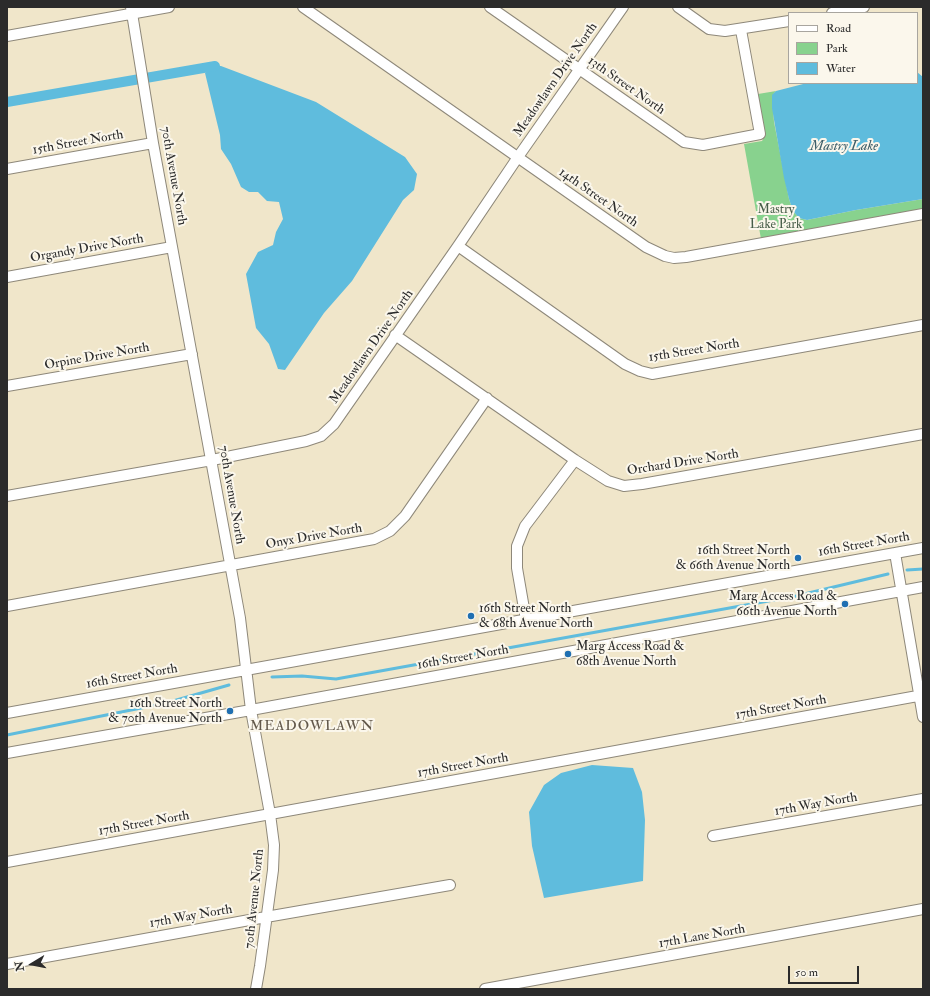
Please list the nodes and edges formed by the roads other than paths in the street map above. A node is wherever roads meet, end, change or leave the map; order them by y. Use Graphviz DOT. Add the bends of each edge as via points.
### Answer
graph roads {
  1 [pos="169,7"];
  2 [pos="303,7"];
  3 [pos="490,7"];
  4 [pos="623,7"];
  5 [pos="678,7"];
  6 [pos="864,7"];
  7 [pos="132,10"];
  8 [pos="837,12"];
  9 [pos="788,21"];
  10 [pos="741,30"];
  11 [pos="7,36"];
  12 [pos="580,70"];
  13 [pos="153,143"];
  14 [pos="518,157"];
  15 [pos="7,169"];
  16 [pos="923,214"];
  17 [pos="458,246"];
  18 [pos="172,247"];
  19 [pos="7,277"];
  20 [pos="923,325"];
  21 [pos="395,335"];
  22 [pos="192,354"];
  23 [pos="7,386"];
  24 [pos="486,398"];
  25 [pos="923,434"];
  26 [pos="212,460"];
  27 [pos="574,460"];
  28 [pos="7,496"];
  29 [pos="923,548"];
  30 [pos="895,553"];
  31 [pos="231,566"];
  32 [pos="923,587"];
  33 [pos="902,591"];
  34 [pos="7,606"];
  35 [pos="526,620"];
  36 [pos="246,669"];
  37 [pos="921,696"];
  38 [pos="251,710"];
  39 [pos="7,713"];
  40 [pos="923,717"];
  41 [pos="7,753"];
  42 [pos="923,800"];
  43 [pos="270,814"];
  44 [pos="713,836"];
  45 [pos="7,862"];
  46 [pos="450,885"];
  47 [pos="923,910"];
  48 [pos="266,917"];
  49 [pos="7,964"];
  50 [pos="540,984"];
  51 [pos="256,989"];
  52 [pos="485,989"];
  1 -- 7 [label="street"];
  2 -- 14 [label="street, 14th Street North"];
  3 -- 12 [label="street, 13th Street North"];
  4 -- 12 [label="street, Meadowlawn Drive North"];
  5 -- 10 [label="street" via="709,28"];
  6 -- 8 [label="street"];
  7 -- 11 [label="street"];
  7 -- 13 [label="street, 70th Avenue North"];
  9 -- 10 [label="street"];
  10 -- 12 [label="street, 13th Street North" via="760,134 703,145 684,142"];
  12 -- 14 [label="street, Meadowlawn Drive North"];
  13 -- 15 [label="street, 15th Street North"];
  13 -- 18 [label="street, 70th Avenue North"];
  14 -- 16 [label="street, 14th Street North" via="646,247 674,258"];
  14 -- 17 [label="street, Meadowlawn Drive North"];
  17 -- 20 [label="street, 15th Street North" via="640,372 652,374"];
  17 -- 21 [label="street, Meadowlawn Drive North"];
  18 -- 19 [label="street, Organdy Drive North"];
  18 -- 22 [label="street, 70th Avenue North"];
  21 -- 24 [label="street, Orchard Drive North"];
  21 -- 26 [label="street, Meadowlawn Drive North" via="334,424 320,436"];
  22 -- 23 [label="street, Orpine Drive North"];
  22 -- 26 [label="street, 70th Avenue North"];
  24 -- 27 [label="street, Orchard Drive North"];
  24 -- 31 [label="street, Onyx Drive North" via="405,516 390,531 374,539"];
  25 -- 27 [label="street, Orchard Drive North" via="624,486 608,481"];
  26 -- 28 [label="street, Meadowlawn Drive North"];
  26 -- 31 [label="street, 70th Avenue North"];
  27 -- 35 [label="street" via="525,526 517,546 517,568"];
  29 -- 30 [label="street, 16th Street North"];
  30 -- 33 [label="street"];
  30 -- 35 [label="street, 16th Street North"];
  31 -- 34 [label="street, Onyx Drive North"];
  31 -- 36 [label="street, 70th Avenue North"];
  32 -- 33 [label="street, 16th Street North"];
  33 -- 37 [label="street"];
  33 -- 38 [label="street, 16th Street North"];
  35 -- 36 [label="street, 16th Street North"];
  36 -- 38 [label="street, 70th Avenue North"];
  36 -- 39 [label="street, 16th Street North"];
  37 -- 40 [label="street"];
  37 -- 43 [label="street, 17th Street North"];
  38 -- 41 [label="street, 16th Street North"];
  38 -- 43 [label="street, 70th Avenue North"];
  42 -- 44 [label="street, 17th Way North"];
  43 -- 45 [label="street, 17th Street North"];
  43 -- 48 [label="street, 70th Avenue North" via="274,845"];
  46 -- 48 [label="street, 17th Way North"];
  47 -- 50 [label="street, 17th Lane North"];
  48 -- 49 [label="street, 17th Way North"];
  48 -- 51 [label="street, 70th Avenue North"];
  50 -- 52 [label="street, 17th Lane North"];
}
